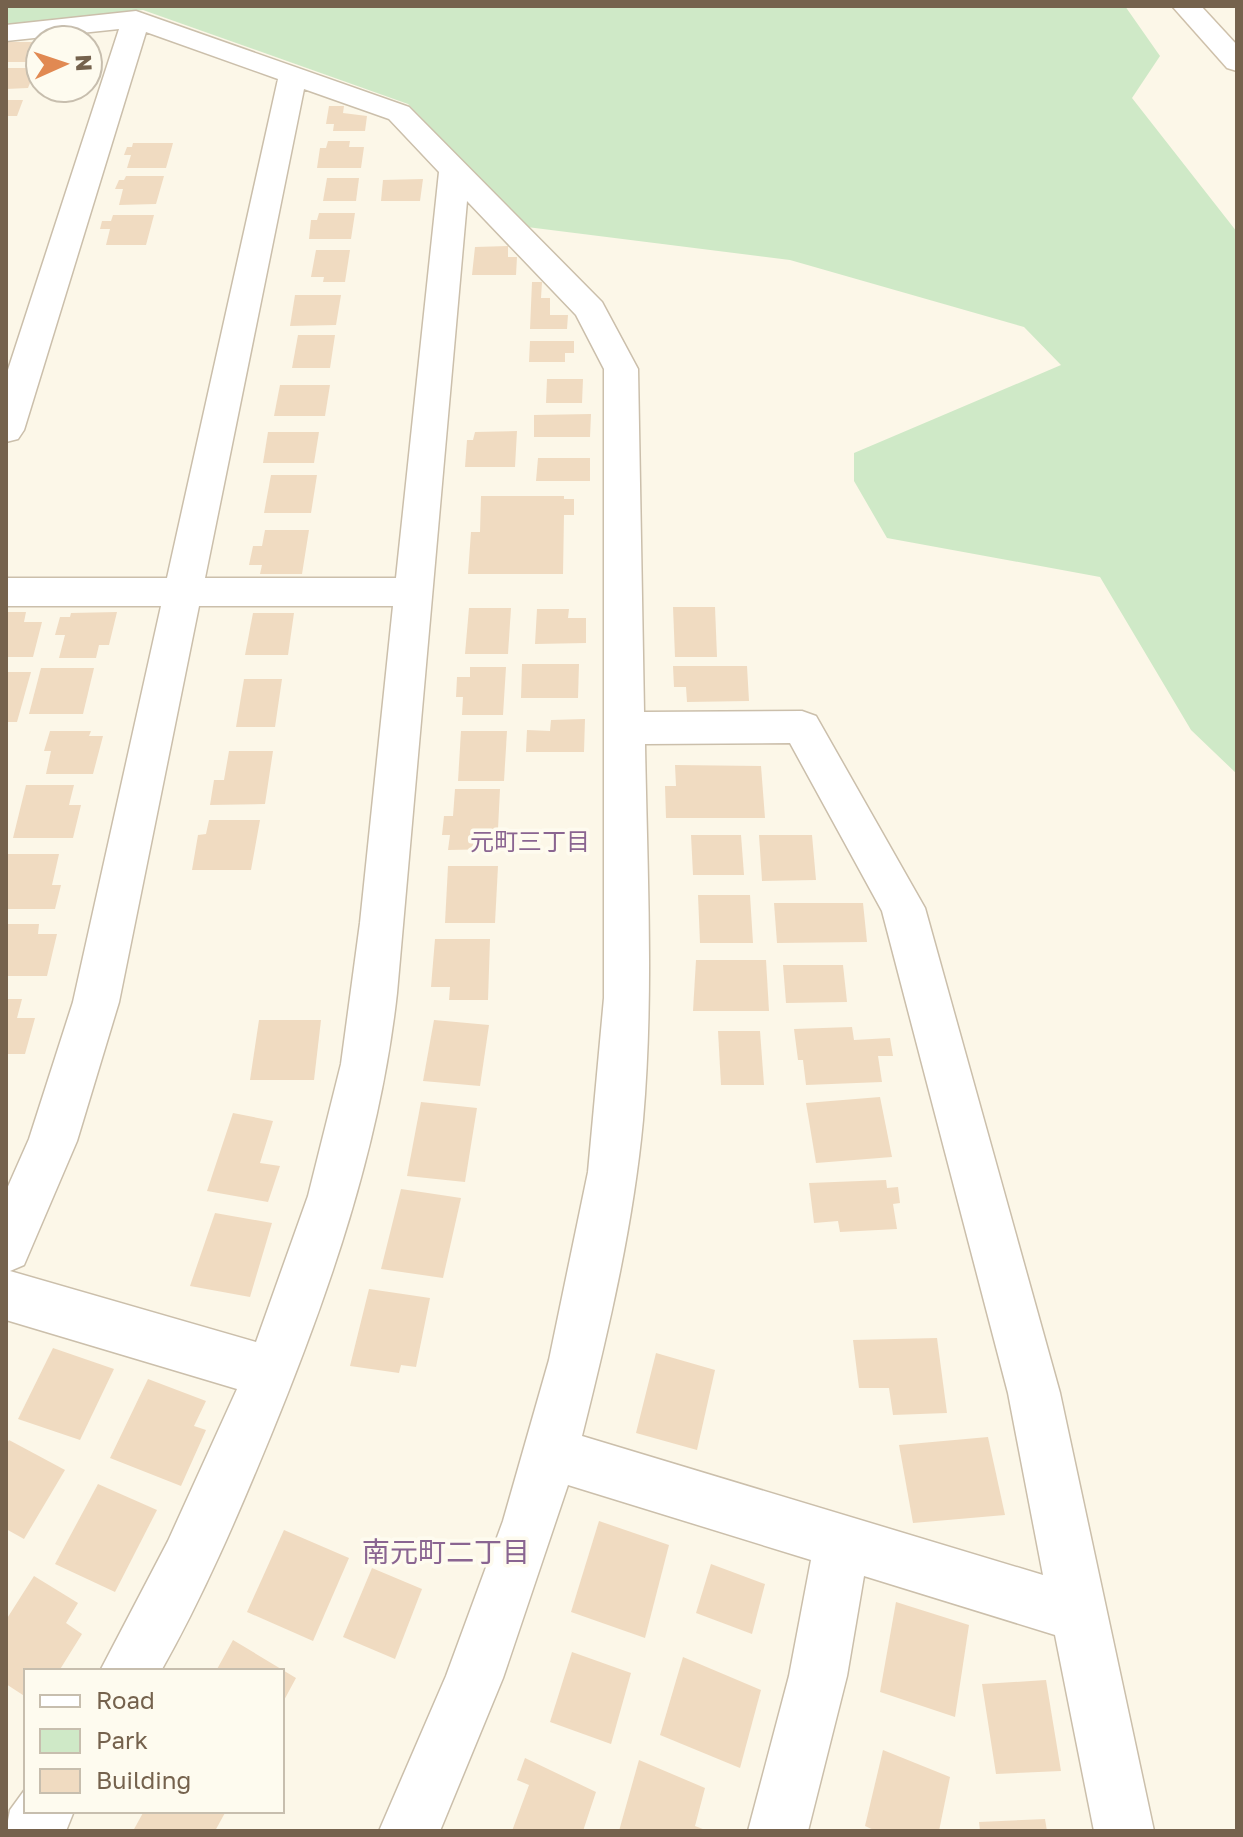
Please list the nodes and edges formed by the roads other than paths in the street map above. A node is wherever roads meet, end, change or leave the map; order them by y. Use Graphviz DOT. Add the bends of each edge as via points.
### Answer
graph roads {
  1 [pos="1186,6"];
  2 [pos="136,19"];
  3 [pos="6,33"];
  4 [pos="1237,62"];
  5 [pos="293,74"];
  6 [pos="454,170"];
  7 [pos="6,430"];
  8 [pos="6,592"];
  9 [pos="183,592"];
  10 [pos="414,592"];
  11 [pos="625,728"];
  12 [pos="6,1248"];
  13 [pos="6,1295"];
  14 [pos="271,1373"];
  15 [pos="550,1453"];
  16 [pos="842,1541"];
  17 [pos="1077,1613"];
  18 [pos="130,1669"];
  19 [pos="43,1813"];
  20 [pos="31,1831"];
  21 [pos="409,1831"];
  22 [pos="778,1831"];
  23 [pos="1124,1831"];
  1 -- 4 [label="street"];
  2 -- 3 [label="street"];
  2 -- 5 [label="street"];
  2 -- 7 [label="street"];
  5 -- 6 [label="street" via="399,113"];
  5 -- 9 [label="street"];
  6 -- 10 [label="street"];
  6 -- 11 [label="street" via="590,310 621,369"];
  8 -- 9 [label="street"];
  9 -- 10 [label="street"];
  9 -- 12 [label="street" via="96,1002 53,1141"];
  10 -- 14 [label="street" via="370,1027 356,1108 330,1204"];
  11 -- 15 [label="street" via="627,998 622,1091 590,1301"];
  11 -- 17 [label="street" via="802,727 903,908 1034,1393"];
  13 -- 14 [label="street"];
  14 -- 18 [label="street" via="208,1519"];
  15 -- 16 [label="street"];
  15 -- 21 [label="street" via="490,1641"];
  16 -- 17 [label="street"];
  16 -- 22 [label="street" via="818,1676"];
  17 -- 23 [label="street"];
  19 -- 20 [label="street"];
}
